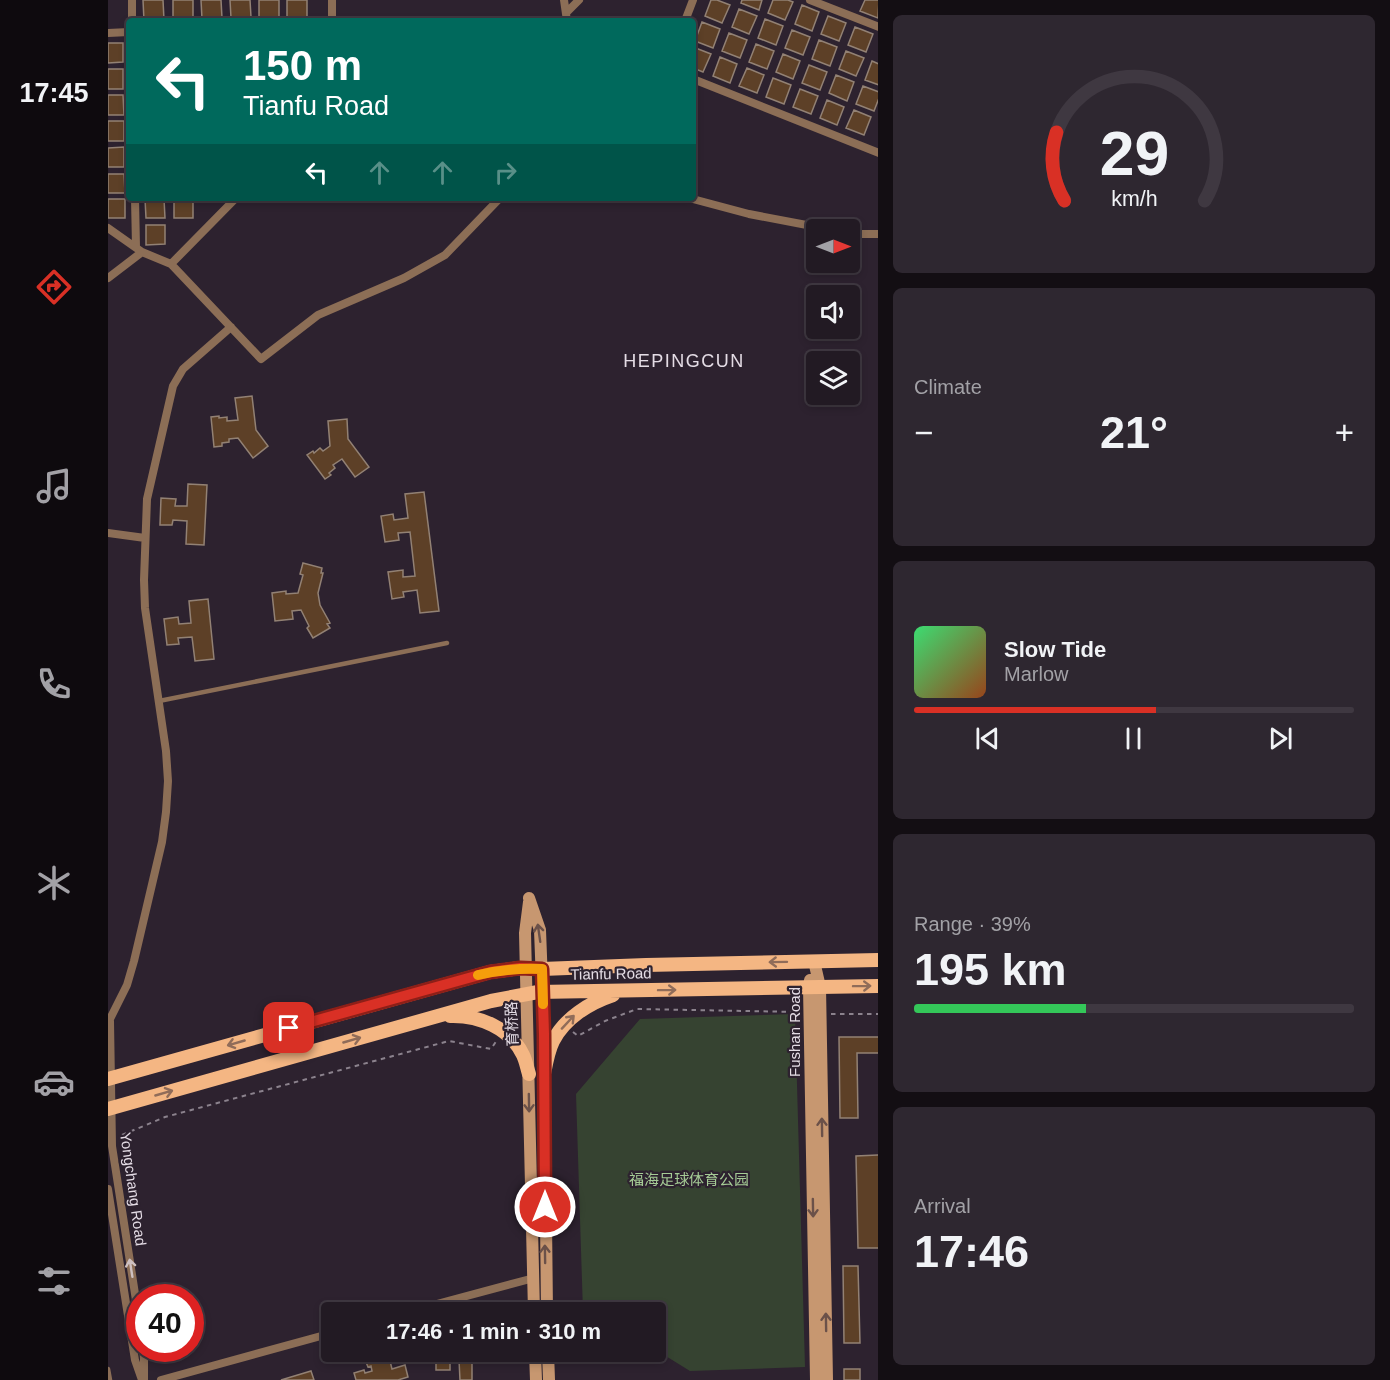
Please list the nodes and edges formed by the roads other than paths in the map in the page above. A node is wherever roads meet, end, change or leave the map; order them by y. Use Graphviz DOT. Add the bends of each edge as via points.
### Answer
graph roads {
  1 [pos="132,0"];
  2 [pos="332,0"];
  3 [pos="564,0"];
  4 [pos="579,0"];
  5 [pos="693,0"];
  6 [pos="810,0"];
  7 [pos="567,17"];
  8 [pos="132,18"];
  9 [pos="332,18"];
  10 [pos="686,18"];
  11 [pos="878,27"];
  12 [pos="126,32"];
  13 [pos="108,33"];
  14 [pos="696,80"];
  15 [pos="878,153"];
  16 [pos="696,200"];
  17 [pos="135,201"];
  18 [pos="233,201"];
  19 [pos="497,201"];
  20 [pos="806,225"];
  21 [pos="108,228"];
  22 [pos="860,234"];
  23 [pos="878,234"];
  24 [pos="139,249"];
  25 [pos="171,264"];
  26 [pos="108,278"];
  27 [pos="231,327"];
  28 [pos="108,533"];
  29 [pos="145,538"];
  30 [pos="447,643"];
  31 [pos="159,701"];
  32 [pos="878,960"];
  33 [pos="814,961"];
  34 [pos="526,968"];
  35 [pos="542,969"];
  36 [pos="878,986"];
  37 [pos="814,987"];
  38 [pos="633,990"];
  39 [pos="542,992"];
  40 [pos="526,995"];
  41 [pos="815,1014"];
  42 [pos="436,1016"];
  43 [pos="109,1022"];
  44 [pos="529,1074"];
  45 [pos="544,1074"];
  46 [pos="109,1079"];
  47 [pos="110,1108"];
  48 [pos="108,1189"];
  49 [pos="534,1278"];
  50 [pos="134,1284"];
  51 [pos="444,1302"];
  52 [pos="534,1302"];
  53 [pos="547,1302"];
  54 [pos="321,1336"];
  55 [pos="144,1362"];
  56 [pos="535,1362"];
  57 [pos="548,1362"];
  58 [pos="108,1369"];
  59 [pos="110,1380"];
  60 [pos="143,1380"];
  61 [pos="161,1380"];
  62 [pos="536,1380"];
  63 [pos="549,1380"];
  64 [pos="816,1380"];
  65 [pos="827,1380"];
  1 -- 8 [label="street"];
  2 -- 9 [label="street"];
  3 -- 7 [label="street"];
  4 -- 7 [label="street"];
  5 -- 10 [label="street"];
  6 -- 11 [label="street"];
  12 -- 13 [label="street"];
  14 -- 15 [label="street"];
  16 -- 20 [label="street"];
  17 -- 24 [label="street"];
  18 -- 25 [label="street"];
  19 -- 27 [label="street" via="445,255 404,278 318,315 261,359"];
  21 -- 24 [label="street"];
  22 -- 23 [label="street"];
  24 -- 25 [label="street"];
  24 -- 26 [label="street"];
  25 -- 27 [label="street"];
  27 -- 29 [label="street" via="183,369 173,386 147,499"];
  28 -- 29 [label="street"];
  29 -- 31 [label="street" via="145,608"];
  30 -- 31 [label="lane"];
  31 -- 43 [label="street" via="168,780 162,842 127,985"];
  32 -- 33 [label="main road, Tianfu Road"];
  33 -- 35 [label="main road, Tianfu Road, one-way"];
  33 -- 37 [label="street, Fushan Road"];
  34 -- 35 [label="main road, Tianfu Road"];
  35 -- 34 [label="street, 育桥路, one-way" via="540,930 529,898"];
  34 -- 40 [label="street, 育桥路"];
  34 -- 46 [label="main road, Tianfu Road, one-way" via="490,972"];
  35 -- 39 [label="street, 育桥路"];
  37 -- 36 [label="main road, Tianfu Road, one-way"];
  38 -- 37 [label="main road, Tianfu Road, one-way"];
  37 -- 41 [label="street, Fushan Road"];
  38 -- 39 [label="main road, Tianfu Road"];
  45 -- 38 [label="main road, one-way" via="554,1041 579,1011 597,1000"];
  39 -- 40 [label="main road, Tianfu Road"];
  39 -- 45 [label="street, 育桥路"];
  40 -- 42 [label="main road, Tianfu Road"];
  40 -- 44 [label="street, 育桥路"];
  41 -- 64 [label="street, Fushan Road, one-way"];
  65 -- 41 [label="street, Fushan Road, one-way"];
  42 -- 44 [label="main road" via="474,1018 504,1031 524,1055"];
  47 -- 42 [label="main road, Tianfu Road, one-way"];
  43 -- 46 [label="street, Yongchang Road"];
  44 -- 49 [label="street, 育桥路, one-way"];
  53 -- 45 [label="street, 育桥路, one-way"];
  46 -- 47 [label="street, Yongchang Road"];
  50 -- 47 [label="street, Yongchang Road, one-way"];
  48 -- 60 [label="street, Yongchang Road" via="135,1360"];
  49 -- 51 [label="street"];
  49 -- 52 [label="street, 育桥路"];
  54 -- 61 [label="street"];
  55 -- 60 [label="street, Yongchang Road"];
  56 -- 62 [label="street"];
  57 -- 63 [label="street"];
  58 -- 59 [label="lane"];
}
